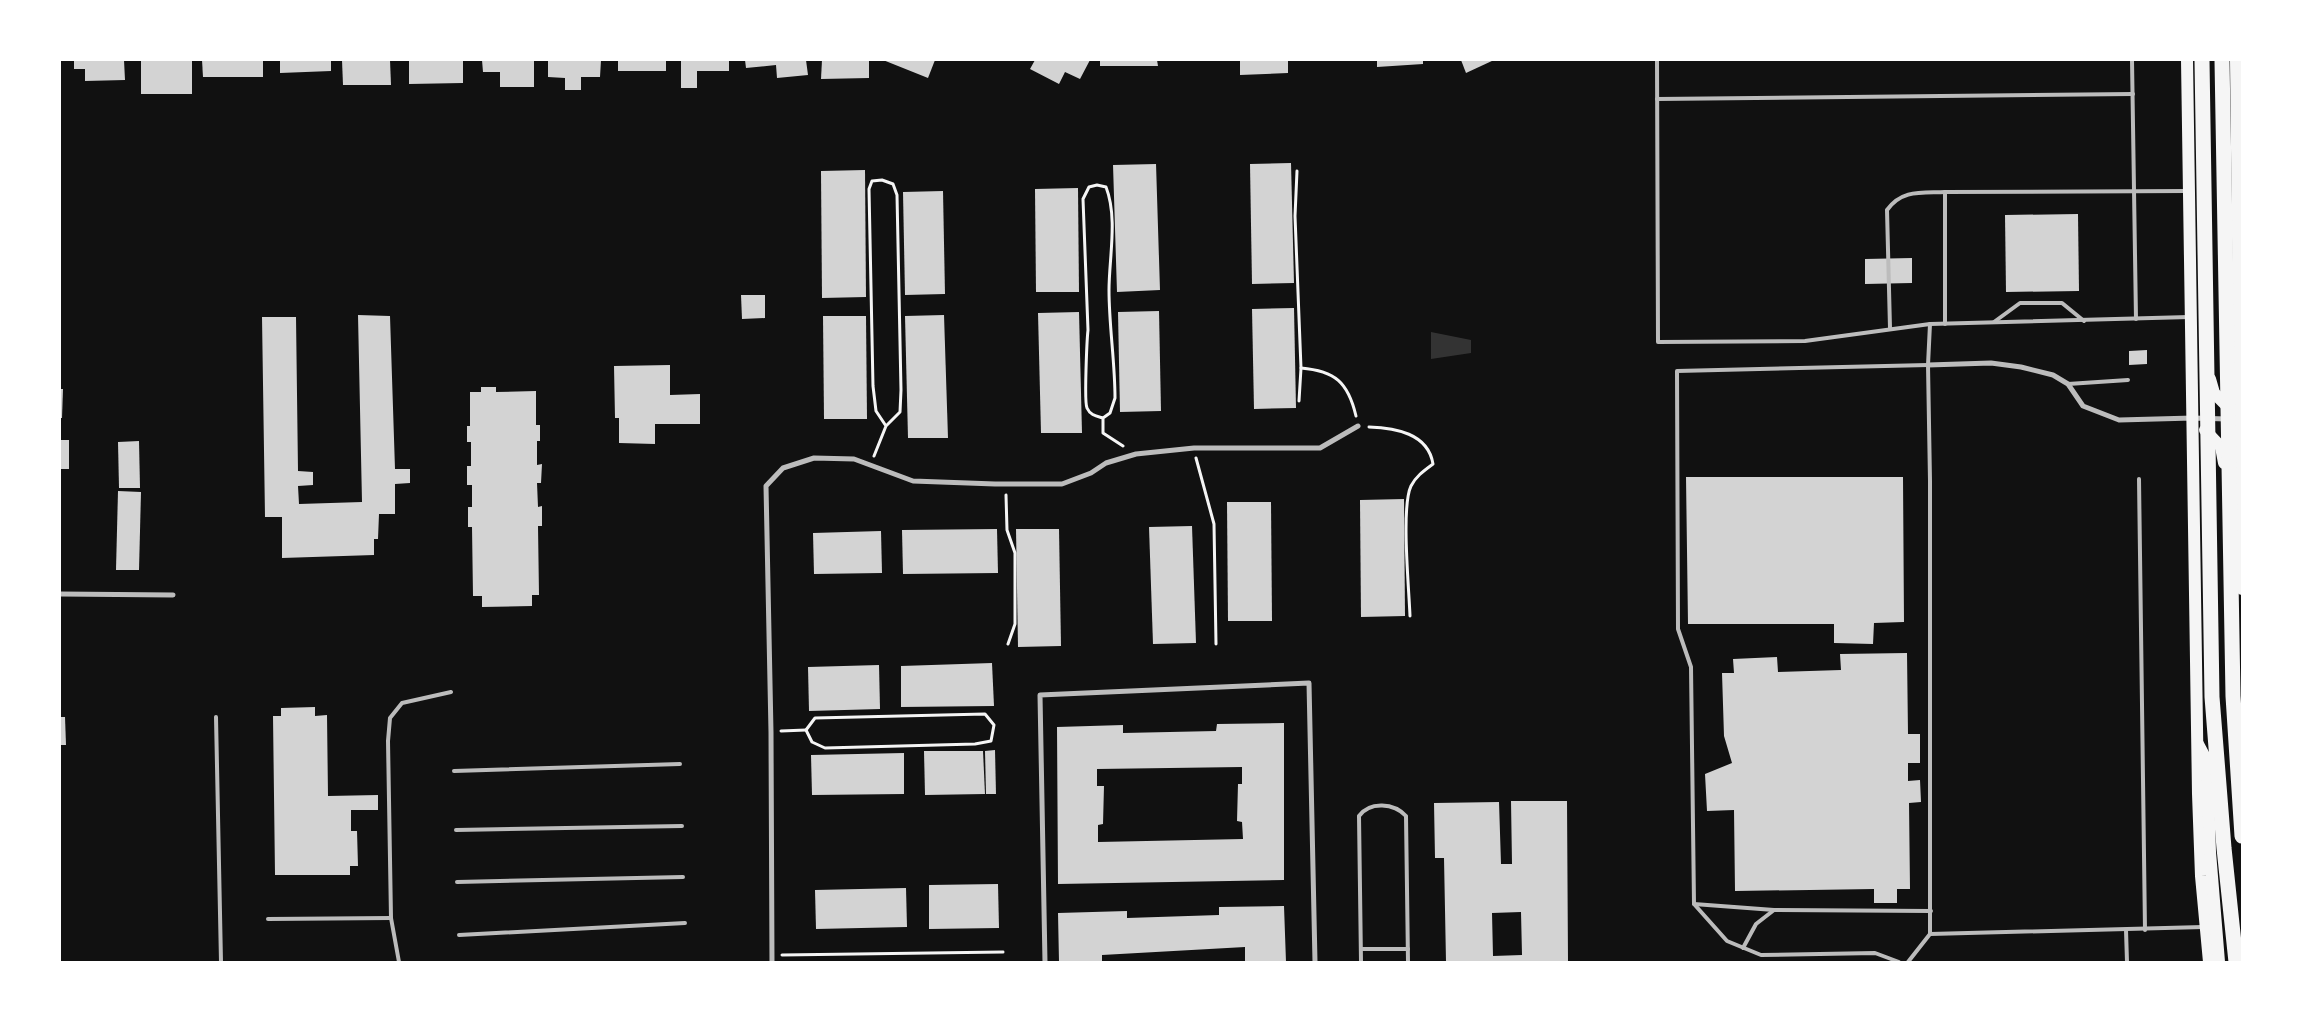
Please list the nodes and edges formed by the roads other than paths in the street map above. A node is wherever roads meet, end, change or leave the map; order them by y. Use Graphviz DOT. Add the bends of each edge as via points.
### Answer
graph roads {
  1 [pos="1657,60"];
  2 [pos="2132,60"];
  3 [pos="2187,60"];
  4 [pos="2200,60"];
  5 [pos="2222,60"];
  6 [pos="2236,60"];
  7 [pos="2239,75"];
  8 [pos="2133,94"];
  9 [pos="1657,99"];
  10 [pos="2134,191"];
  11 [pos="2189,191"];
  12 [pos="1945,192"];
  13 [pos="2191,317"];
  14 [pos="2136,319"];
  15 [pos="2084,321"];
  16 [pos="1994,323"];
  17 [pos="1930,324"];
  18 [pos="1945,324"];
  19 [pos="1890,328"];
  20 [pos="1928,365"];
  21 [pos="2128,380"];
  22 [pos="2068,384"];
  23 [pos="2193,418"];
  24 [pos="2241,419"];
  25 [pos="1358,426"];
  26 [pos="2139,479"];
  27 [pos="2242,589"];
  28 [pos="60,594"];
  29 [pos="172,594"];
  30 [pos="2242,686"];
  31 [pos="450,692"];
  32 [pos="216,716"];
  33 [pos="2197,742"];
  34 [pos="680,764"];
  35 [pos="454,771"];
  36 [pos="682,826"];
  37 [pos="456,830"];
  38 [pos="2242,836"];
  39 [pos="684,877"];
  40 [pos="458,882"];
  41 [pos="1694,904"];
  42 [pos="1774,910"];
  43 [pos="1931,911"];
  44 [pos="391,918"];
  45 [pos="268,919"];
  46 [pos="685,924"];
  47 [pos="2206,927"];
  48 [pos="2126,930"];
  49 [pos="2145,930"];
  50 [pos="1930,934"];
  51 [pos="459,935"];
  52 [pos="1743,948"];
  53 [pos="1361,949"];
  54 [pos="1408,949"];
  55 [pos="221,962"];
  56 [pos="400,962"];
  57 [pos="772,962"];
  58 [pos="1045,962"];
  59 [pos="1315,962"];
  60 [pos="1361,962"];
  61 [pos="1408,962"];
  62 [pos="1899,962"];
  63 [pos="1908,962"];
  64 [pos="2127,962"];
  65 [pos="2209,962"];
  66 [pos="2220,962"];
  67 [pos="2236,962"];
  1 -- 9 [label="lane"];
  2 -- 8 [label="lane"];
  3 -- 11 [label="main road"];
  4 -- 24 [label="main road" via="2203,361 2214,393"];
  4 -- 67 [label="highway" via="2212,697"];
  5 -- 38 [label="highway" via="2233,696"];
  6 -- 7 [label="main road"];
  7 -- 24 [label="main road"];
  8 -- 9 [label="lane"];
  8 -- 10 [label="lane"];
  9 -- 19 [label="lane" via="1658,342 1804,341"];
  10 -- 11 [label="lane"];
  10 -- 12 [label="lane"];
  10 -- 14 [label="lane"];
  11 -- 13 [label="main road"];
  12 -- 18 [label="lane"];
  12 -- 19 [label="lane" via="1908,194 1895,200 1887,210"];
  13 -- 14 [label="lane"];
  13 -- 23 [label="main road"];
  14 -- 15 [label="lane"];
  15 -- 16 [label="lane"];
  15 -- 16 [label="lane" via="2062,303 2020,302"];
  16 -- 18 [label="lane"];
  17 -- 18 [label="lane"];
  17 -- 19 [label="lane"];
  17 -- 20 [label="lane"];
  20 -- 22 [label="street" via="1991,363 2021,367"];
  20 -- 41 [label="lane" via="1677,371 1678,629 1691,667"];
  20 -- 43 [label="lane"];
  21 -- 22 [label="lane"];
  22 -- 23 [label="street" via="2083,406 2119,420"];
  23 -- 24 [label="street"];
  23 -- 30 [label="main road" via="2221,447 2230,491 2233,663"];
  23 -- 33 [label="main road"];
  24 -- 27 [label="main road"];
  25 -- 57 [label="street" via="1320,448 1194,448 1136,454 1106,463 1091,473 1062,484 913,481 854,459 814,458 783,468 766,486"];
  26 -- 49 [label="lane"];
  28 -- 29 [label="street"];
  31 -- 44 [label="lane" via="402,703 390,718"];
  32 -- 55 [label="lane"];
  33 -- 47 [label="main road" via="2201,876"];
  33 -- 66 [label="main road" via="2207,761 2210,852"];
  34 -- 35 [label="lane"];
  36 -- 37 [label="lane"];
  39 -- 40 [label="lane"];
  41 -- 42 [label="lane"];
  41 -- 52 [label="lane" via="1727,941"];
  42 -- 43 [label="lane"];
  42 -- 52 [label="lane" via="1756,924"];
  43 -- 50 [label="lane"];
  44 -- 45 [label="lane"];
  44 -- 56 [label="lane"];
  46 -- 51 [label="lane"];
  47 -- 49 [label="lane"];
  47 -- 65 [label="main road"];
  48 -- 49 [label="lane"];
  48 -- 50 [label="lane"];
  48 -- 64 [label="lane"];
  50 -- 63 [label="lane"];
  52 -- 62 [label="lane" via="1761,955 1875,953"];
  53 -- 54 [label="lane"];
  53 -- 54 [label="lane" via="1359,816 1371,806 1390,806 1406,816"];
  53 -- 60 [label="lane"];
  54 -- 61 [label="lane"];
  58 -- 59 [label="street" via="1040,695 1309,683"];
}
